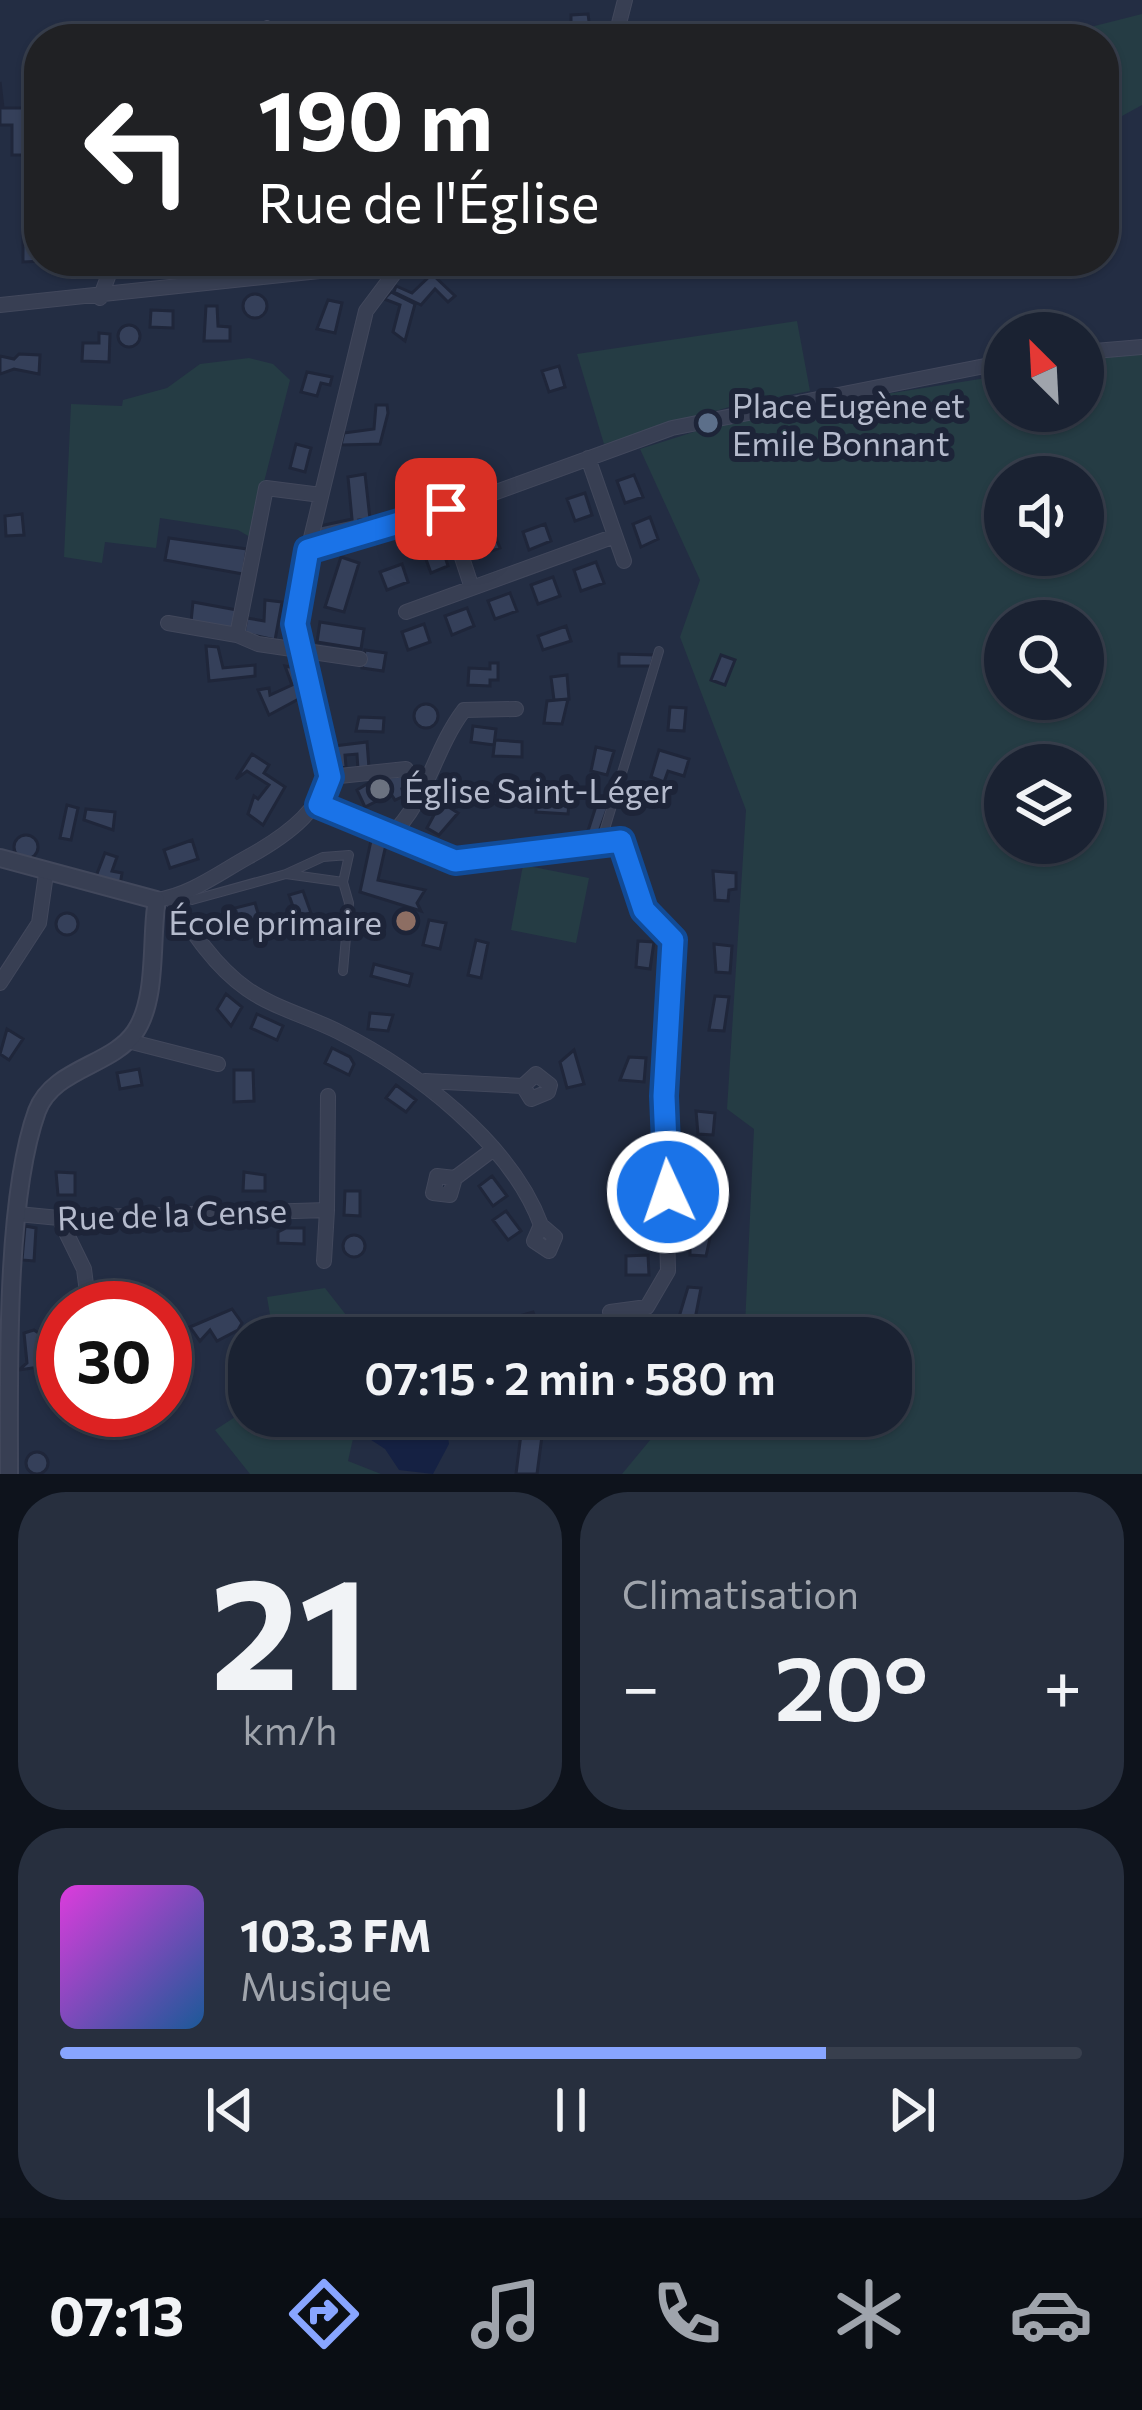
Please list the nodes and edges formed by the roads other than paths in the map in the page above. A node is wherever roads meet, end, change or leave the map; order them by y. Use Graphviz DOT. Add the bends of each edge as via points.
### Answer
graph roads {
  1 [pos="108,276"];
  2 [pos="282,276"];
  3 [pos="392,276"];
  4 [pos="100,298"];
  5 [pos="0,305"];
  6 [pos="1142,347"];
  7 [pos="1104,350"];
  8 [pos="984,366"];
  9 [pos="589,458"];
  10 [pos="321,495"];
  11 [pos="446,509"];
  12 [pos="615,536"];
  13 [pos="308,550"];
  14 [pos="624,561"];
  15 [pos="472,588"];
  16 [pos="406,612"];
  17 [pos="168,623"];
  18 [pos="237,635"];
  19 [pos="297,649"];
  20 [pos="659,651"];
  21 [pos="360,659"];
  22 [pos="516,710"];
  23 [pos="406,769"];
  24 [pos="330,777"];
  25 [pos="319,805"];
  26 [pos="390,836"];
  27 [pos="601,842"];
  28 [pos="0,858"];
  29 [pos="46,874"];
  30 [pos="286,874"];
  31 [pos="343,882"];
  32 [pos="170,896"];
  33 [pos="343,971"];
  34 [pos="0,983"];
  35 [pos="128,1041"];
  36 [pos="218,1064"];
  37 [pos="425,1081"];
  38 [pos="523,1086"];
  39 [pos="328,1096"];
  40 [pos="491,1151"];
  41 [pos="455,1178"];
  42 [pos="327,1210"];
  43 [pos="18,1214"];
  44 [pos="58,1218"];
  45 [pos="541,1225"];
  46 [pos="325,1261"];
  47 [pos="88,1281"];
  48 [pos="610,1312"];
  49 [pos="9,1474"];
  1 -- 4 [label="street"];
  2 -- 4 [label="street"];
  3 -- 10 [label="street" via="366,311"];
  4 -- 5 [label="street"];
  6 -- 7 [label="street"];
  8 -- 9 [label="street" via="689,424"];
  9 -- 11 [label="street"];
  9 -- 12 [label="street"];
  10 -- 13 [label="street"];
  10 -- 18 [label="street" via="266,488"];
  11 -- 13 [label="street"];
  11 -- 15 [label="street"];
  12 -- 14 [label="street"];
  12 -- 15 [label="street"];
  13 -- 19 [label="street" via="295,604"];
  15 -- 16 [label="street"];
  17 -- 18 [label="street"];
  18 -- 19 [label="street"];
  19 -- 21 [label="street"];
  19 -- 24 [label="street"];
  20 -- 27 [label="lane"];
  22 -- 26 [label="street" via="464,710 419,804"];
  23 -- 24 [label="street"];
  24 -- 25 [label="street"];
  25 -- 26 [label="street"];
  25 -- 32 [label="street" via="293,832"];
  26 -- 27 [label="street" via="455,861"];
  27 -- 48 [label="street" via="621,841 644,910 673,940 664,1096 668,1271 647,1307"];
  28 -- 29 [label="street"];
  29 -- 32 [label="street"];
  29 -- 34 [label="street" via="39,922"];
  30 -- 31 [label="lane"];
  30 -- 31 [label="lane" via="349,855"];
  30 -- 32 [label="lane" via="192,900"];
  31 -- 33 [label="lane"];
  32 -- 35 [label="street" via="143,1014"];
  32 -- 37 [label="street" via="200,943 249,991"];
  35 -- 36 [label="street"];
  35 -- 43 [label="street" via="65,1078 38,1108"];
  37 -- 38 [label="street"];
  37 -- 40 [label="street"];
  39 -- 42 [label="street, Rue de la Cense"];
  40 -- 41 [label="street"];
  40 -- 45 [label="street"];
  42 -- 44 [label="street, Rue de la Cense"];
  42 -- 46 [label="street, Rue de la Cense"];
  43 -- 44 [label="street, Rue de la Cense"];
  43 -- 49 [label="street"];
  44 -- 47 [label="street"];
}
